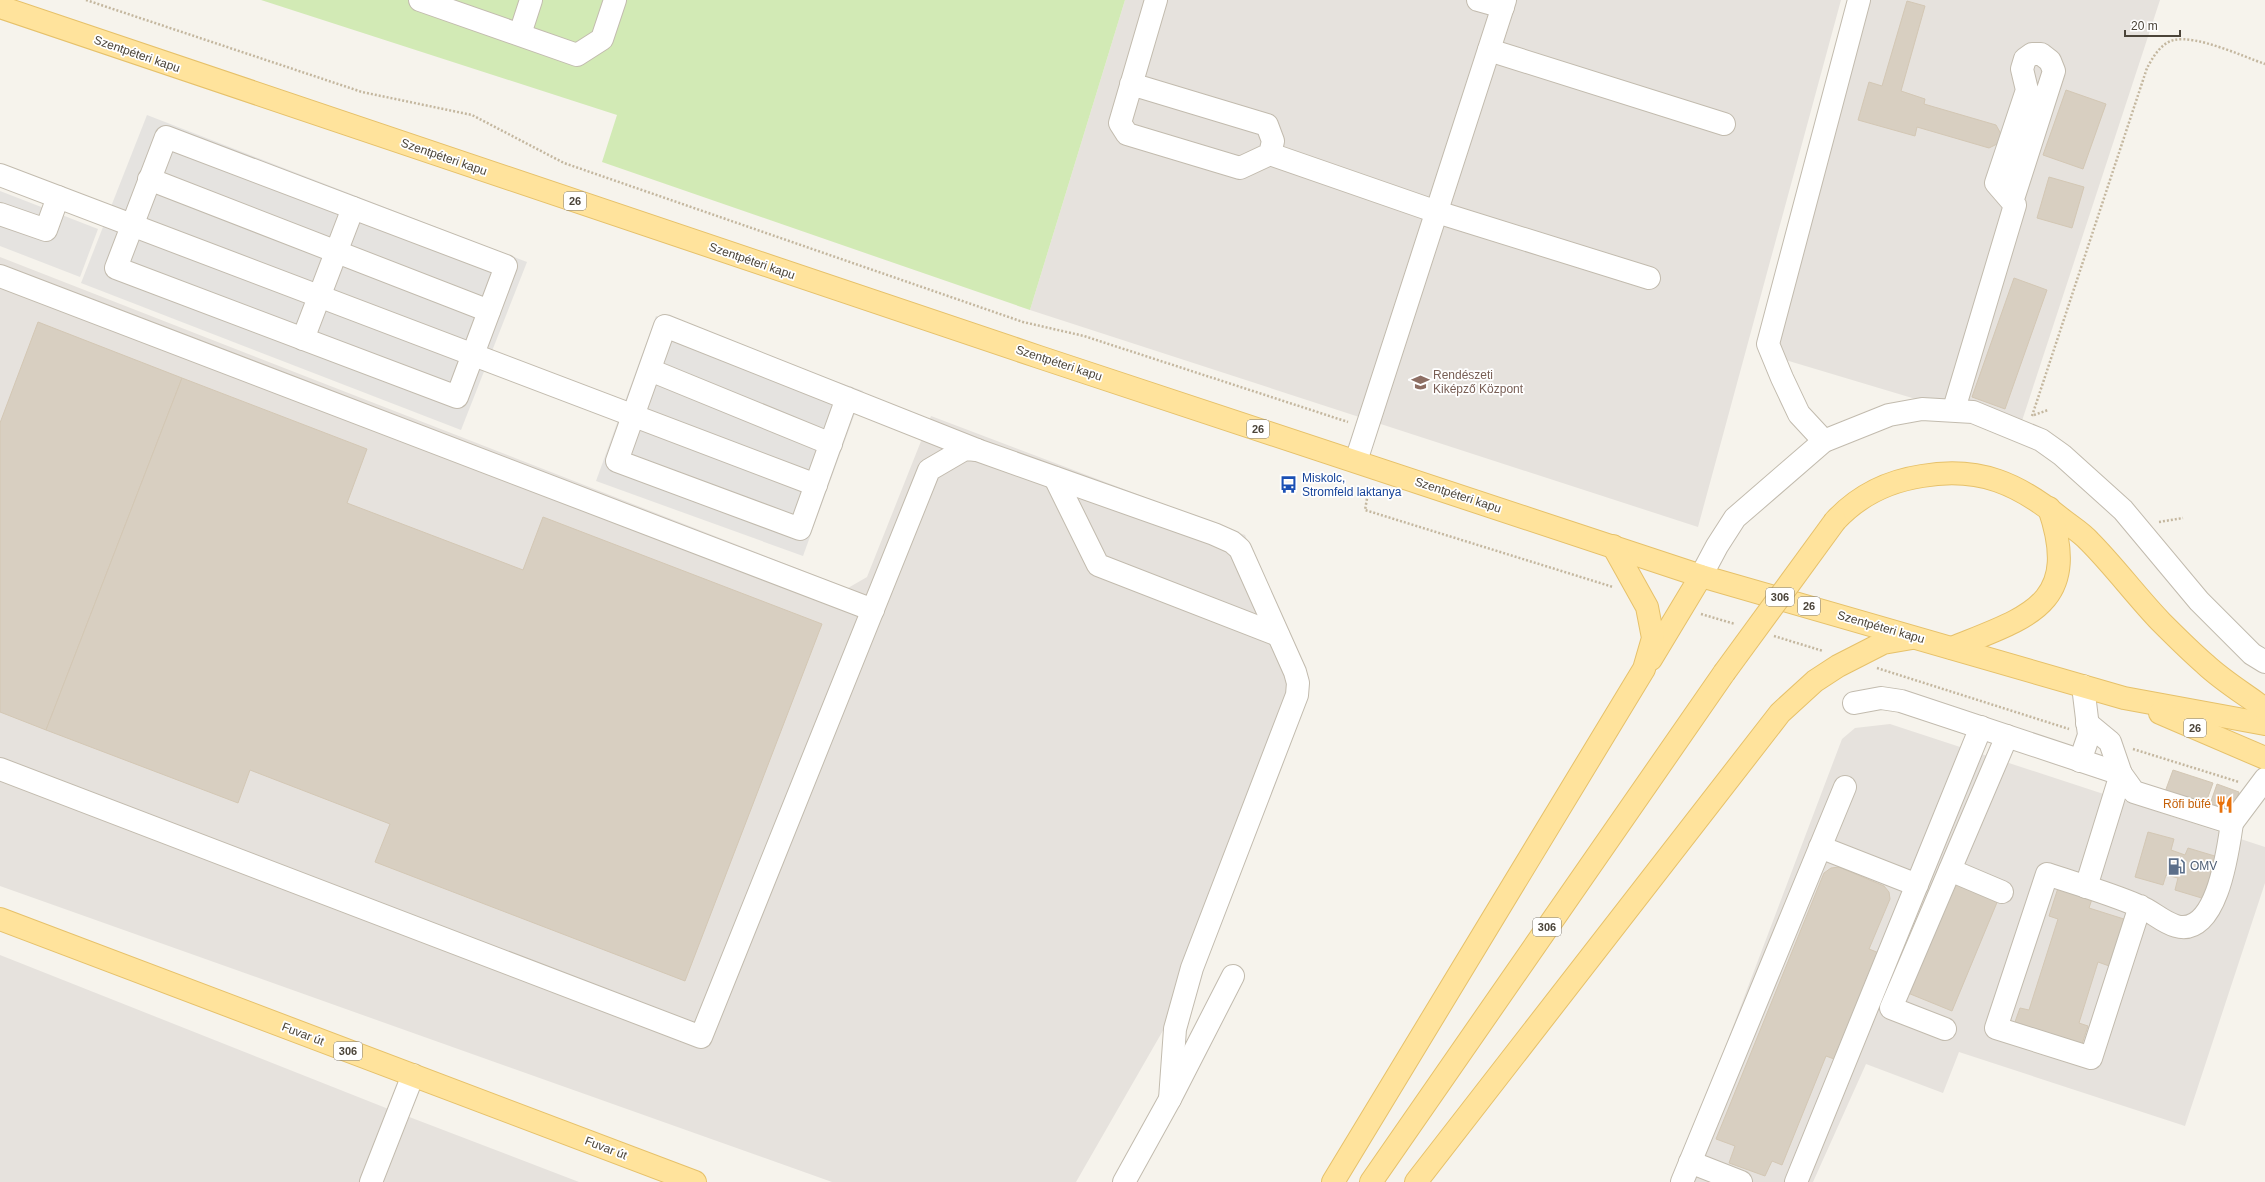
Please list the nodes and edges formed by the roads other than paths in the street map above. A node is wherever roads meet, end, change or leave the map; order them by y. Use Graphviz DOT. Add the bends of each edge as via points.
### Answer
graph roads {
  1 [pos="531,0"];
  2 [pos="615,0"];
  3 [pos="1156,0"];
  4 [pos="1478,0"];
  5 [pos="1859,0"];
  6 [pos="425,1"];
  7 [pos="1504,4"];
  8 [pos="0,7"];
  9 [pos="520,34"];
  10 [pos="1489,50"];
  11 [pos="1131,84"];
  12 [pos="1724,124"];
  13 [pos="1270,154"];
  14 [pos="0,175"];
  15 [pos="150,180"];
  16 [pos="58,197"];
  17 [pos="2012,202"];
  18 [pos="352,208"];
  19 [pos="1437,212"];
  20 [pos="0,214"];
  21 [pos="132,225"];
  22 [pos="336,252"];
  23 [pos="0,276"];
  24 [pos="1649,278"];
  25 [pos="319,297"];
  26 [pos="489,311"];
  27 [pos="303,339"];
  28 [pos="473,355"];
  29 [pos="650,370"];
  30 [pos="847,398"];
  31 [pos="1954,409"];
  32 [pos="633,416"];
  33 [pos="1824,441"];
  34 [pos="831,444"];
  35 [pos="977,450"];
  36 [pos="1364,464"];
  37 [pos="1055,478"];
  38 [pos="816,485"];
  39 [pos="2049,508"];
  40 [pos="1613,546"];
  41 [pos="1701,576"];
  42 [pos="873,610"];
  43 [pos="1278,635"];
  44 [pos="1917,637"];
  45 [pos="1952,648"];
  46 [pos="2265,662"];
  47 [pos="1644,669"];
  48 [pos="2083,686"];
  49 [pos="2124,698"];
  50 [pos="1854,703"];
  51 [pos="2265,709"];
  52 [pos="2265,724"];
  53 [pos="1981,727"];
  54 [pos="2088,729"];
  55 [pos="2006,736"];
  56 [pos="2265,758"];
  57 [pos="2080,761"];
  58 [pos="0,769"];
  59 [pos="2121,774"];
  60 [pos="2262,783"];
  61 [pos="1845,787"];
  62 [pos="2232,823"];
  63 [pos="1820,847"];
  64 [pos="1950,870"];
  65 [pos="1917,885"];
  66 [pos="2086,888"];
  67 [pos="2002,892"];
  68 [pos="2140,906"];
  69 [pos="0,919"];
  70 [pos="1233,976"];
  71 [pos="1945,1029"];
  72 [pos="413,1075"];
  73 [pos="1170,1099"];
  74 [pos="1690,1162"];
  75 [pos="371,1182"];
  76 [pos="695,1182"];
  77 [pos="1124,1182"];
  78 [pos="1333,1182"];
  79 [pos="1371,1182"];
  80 [pos="1416,1182"];
  81 [pos="1682,1182"];
  82 [pos="1741,1182"];
  83 [pos="1796,1182"];
  1 -- 9 [label="street"];
  2 -- 9 [label="street" via="602,39 577,54"];
  3 -- 11 [label="street"];
  4 -- 7 [label="street"];
  5 -- 33 [label="street" via="1768,344 1800,414"];
  6 -- 9 [label="street"];
  7 -- 10 [label="street"];
  8 -- 36 [label="main road, Szentpéteri kapu / 26"];
  10 -- 12 [label="street"];
  10 -- 19 [label="street"];
  11 -- 13 [label="street" via="1267,125 1273,141"];
  11 -- 13 [label="street" via="1120,123 1127,134 1240,168"];
  13 -- 19 [label="street"];
  14 -- 16 [label="street"];
  15 -- 18 [label="street" via="166,137"];
  15 -- 21 [label="street"];
  15 -- 22 [label="street"];
  16 -- 20 [label="street" via="46,230"];
  16 -- 21 [label="street"];
  17 -- 17 [label="street" via="1996,183 2027,90 2022,69 2025,59 2032,54 2041,54 2050,61 2054,71"];
  17 -- 31 [label="street" via="2016,205"];
  18 -- 22 [label="street"];
  18 -- 26 [label="street" via="506,266"];
  19 -- 24 [label="street"];
  19 -- 36 [label="street" via="1367,427"];
  21 -- 25 [label="street"];
  21 -- 27 [label="street" via="116,268"];
  22 -- 25 [label="street"];
  22 -- 26 [label="street"];
  23 -- 42 [label="street"];
  25 -- 27 [label="street"];
  25 -- 28 [label="street"];
  26 -- 28 [label="street"];
  27 -- 28 [label="street" via="457,397"];
  28 -- 32 [label="street"];
  29 -- 30 [label="street" via="665,326"];
  29 -- 32 [label="street"];
  29 -- 34 [label="street"];
  30 -- 34 [label="street"];
  30 -- 35 [label="street"];
  31 -- 33 [label="street" via="1889,415"];
  31 -- 46 [label="street" via="2029,425 2041,440 2062,455 2122,510 2200,601 2252,654"];
  32 -- 38 [label="street"];
  32 -- 38 [label="street" via="617,461 800,529"];
  33 -- 41 [label="street" via="1735,518"];
  34 -- 38 [label="street"];
  35 -- 37 [label="street"];
  35 -- 42 [label="street" via="965,449 929,470"];
  36 -- 40 [label="main road, Szentpéteri kapu / 26"];
  37 -- 43 [label="street" via="1098,565"];
  37 -- 43 [label="street" via="1232,542 1240,549"];
  39 -- 45 [label="main road" via="2060,548 2058,575 2047,597 2032,612 2008,625"];
  39 -- 51 [label="main road" via="2088,540 2161,621 2205,665"];
  39 -- 79 [label="main road, 306, bridge" via="2013,486 1990,478 1936,474 1909,478 1869,493 1844,511 1724,673"];
  40 -- 41 [label="main road, Szentpéteri kapu / 26"];
  40 -- 47 [label="main road" via="1647,607 1653,638"];
  41 -- 44 [label="main road, Szentpéteri kapu / 26"];
  41 -- 47 [label="main road"];
  42 -- 58 [label="street" via="701,1037"];
  43 -- 73 [label="street" via="1295,672 1298,683 1297,695 1192,968 1175,1029"];
  44 -- 45 [label="main road, Szentpéteri kapu / 26"];
  44 -- 80 [label="main road" via="1883,644 1852,660 1815,681 1780,713"];
  45 -- 48 [label="main road, Szentpéteri kapu / 26"];
  47 -- 78 [label="main road"];
  48 -- 49 [label="main road, Szentpéteri kapu / 26"];
  48 -- 54 [label="street"];
  49 -- 52 [label="main road, Szentpéteri kapu / 26"];
  49 -- 56 [label="main road, Szentpéteri kapu / 26"];
  50 -- 53 [label="street" via="1881,698 1901,701"];
  53 -- 55 [label="street"];
  53 -- 65 [label="street"];
  54 -- 57 [label="street"];
  54 -- 59 [label="street" via="2110,742"];
  55 -- 57 [label="street"];
  55 -- 64 [label="street"];
  57 -- 59 [label="street"];
  59 -- 62 [label="street" via="2134,792"];
  59 -- 66 [label="street"];
  60 -- 62 [label="street"];
  61 -- 63 [label="street"];
  62 -- 68 [label="street" via="2212,905 2204,918 2195,925 2177,927"];
  63 -- 65 [label="street"];
  63 -- 74 [label="street"];
  64 -- 67 [label="street"];
  64 -- 71 [label="street" via="1891,1008"];
  65 -- 83 [label="street"];
  66 -- 68 [label="street"];
  66 -- 68 [label="street" via="2046,874 1996,1028 2091,1058"];
  69 -- 72 [label="main road, Fuvar út / 306"];
  70 -- 73 [label="street"];
  72 -- 75 [label="street"];
  72 -- 76 [label="main road, Fuvar út / 306"];
  73 -- 77 [label="street"];
  74 -- 81 [label="street"];
  74 -- 82 [label="street"];
}
